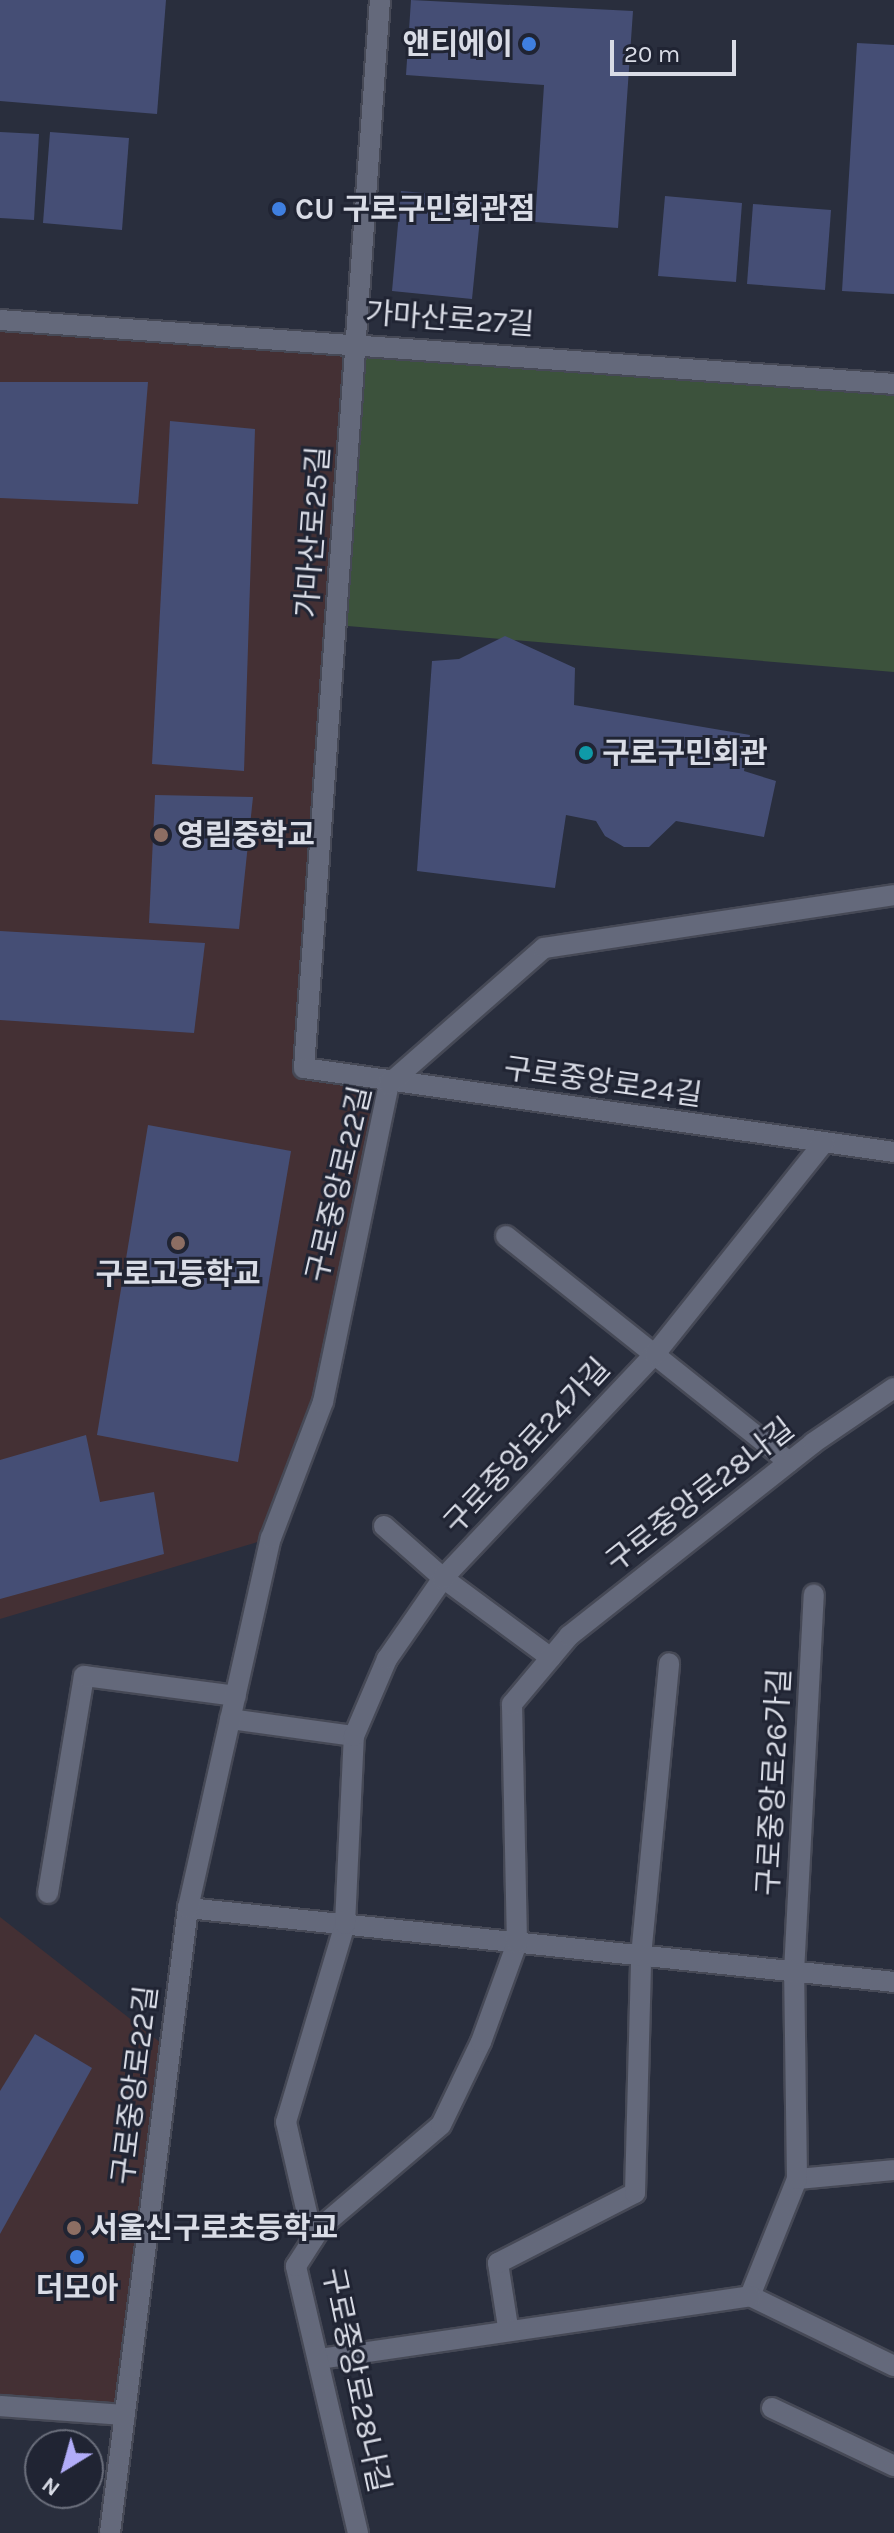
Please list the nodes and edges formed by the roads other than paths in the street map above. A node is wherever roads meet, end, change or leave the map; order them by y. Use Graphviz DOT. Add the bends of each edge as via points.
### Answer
graph roads {
  1 [pos="380,0"];
  2 [pos="0,320"];
  3 [pos="357,342"];
  4 [pos="894,384"];
  5 [pos="894,895"];
  6 [pos="304,1068"];
  7 [pos="389,1084"];
  8 [pos="824,1142"];
  9 [pos="894,1152"];
  10 [pos="506,1236"];
  11 [pos="655,1354"];
  12 [pos="894,1388"];
  13 [pos="789,1462"];
  14 [pos="384,1526"];
  15 [pos="443,1578"];
  16 [pos="814,1595"];
  17 [pos="551,1658"];
  18 [pos="669,1663"];
  19 [pos="236,1696"];
  20 [pos="230,1719"];
  21 [pos="354,1736"];
  22 [pos="48,1893"];
  23 [pos="188,1908"];
  24 [pos="345,1924"];
  25 [pos="517,1943"];
  26 [pos="641,1956"];
  27 [pos="794,1972"];
  28 [pos="894,1982"];
  29 [pos="894,2170"];
  30 [pos="797,2179"];
  31 [pos="313,2239"];
  32 [pos="750,2296"];
  33 [pos="508,2327"];
  34 [pos="891,2356"];
  35 [pos="320,2359"];
  36 [pos="0,2406"];
  37 [pos="772,2408"];
  38 [pos="125,2415"];
  39 [pos="894,2466"];
  40 [pos="110,2533"];
  41 [pos="358,2533"];
  1 -- 3 [label="street, 가마산로25길"];
  2 -- 3 [label="street, 가마산로27길"];
  3 -- 4 [label="street, 가마산로27길"];
  3 -- 6 [label="street, 가마산로25길"];
  5 -- 7 [label="street, 구로중앙로22길" via="544,948"];
  6 -- 7 [label="street, 구로중앙로24길"];
  7 -- 8 [label="street, 구로중앙로24길"];
  7 -- 19 [label="street, 구로중앙로22길" via="323,1402 271,1538"];
  8 -- 9 [label="street, 구로중앙로24길"];
  8 -- 11 [label="street, 구로중앙로24가길"];
  10 -- 11 [label="street, 구로중앙로24가길"];
  11 -- 13 [label="street, 구로중앙로24가길"];
  11 -- 15 [label="street, 구로중앙로24가길"];
  12 -- 13 [label="street, 구로중앙로28나길"];
  13 -- 17 [label="street, 구로중앙로28나길" via="569,1636"];
  14 -- 15 [label="street, 구로중앙로24가길"];
  15 -- 17 [label="street"];
  15 -- 21 [label="street, 구로중앙로24가길" via="387,1659"];
  16 -- 27 [label="street, 구로중앙로26가길"];
  17 -- 25 [label="street, 구로중앙로28나길" via="512,1704"];
  18 -- 26 [label="street"];
  19 -- 20 [label="street, 구로중앙로22길"];
  19 -- 22 [label="street" via="84,1676"];
  20 -- 21 [label="street"];
  20 -- 23 [label="street, 구로중앙로22길"];
  21 -- 24 [label="street, 구로중앙로24가길"];
  23 -- 24 [label="street"];
  23 -- 38 [label="street, 구로중앙로22길"];
  24 -- 25 [label="street"];
  24 -- 31 [label="street" via="286,2122"];
  25 -- 26 [label="street"];
  25 -- 31 [label="street, 구로중앙로28나길" via="481,2042 441,2125"];
  26 -- 27 [label="street"];
  26 -- 33 [label="street" via="635,2193 498,2263"];
  27 -- 28 [label="street"];
  27 -- 30 [label="street, 구로중앙로26가길"];
  29 -- 30 [label="street"];
  30 -- 32 [label="street"];
  31 -- 35 [label="street, 구로중앙로28나길" via="296,2266"];
  32 -- 33 [label="street"];
  32 -- 34 [label="street"];
  33 -- 35 [label="street"];
  35 -- 41 [label="street, 구로중앙로28나길"];
  36 -- 38 [label="street"];
  37 -- 39 [label="street"];
  38 -- 40 [label="street, 구로중앙로22길"];
}
